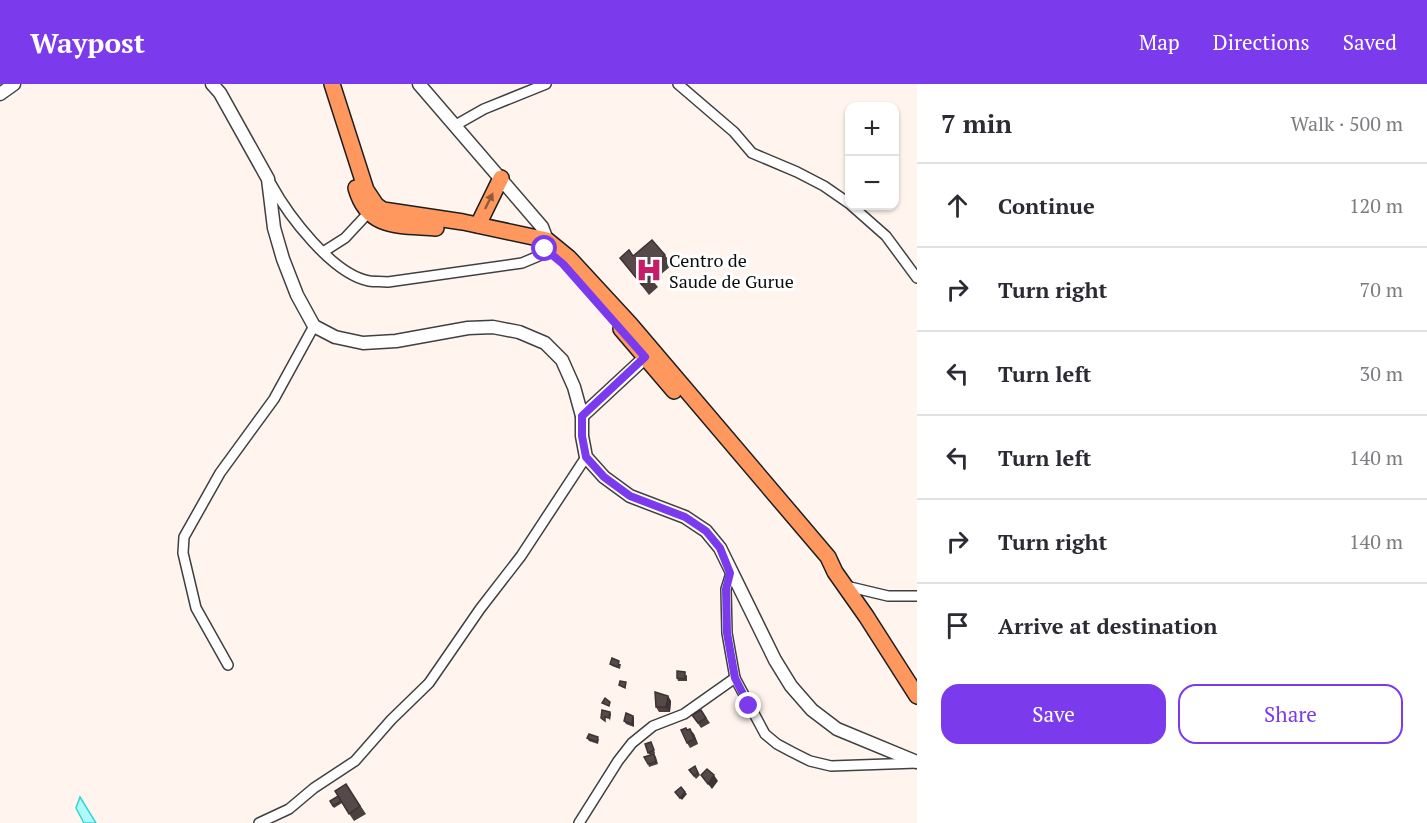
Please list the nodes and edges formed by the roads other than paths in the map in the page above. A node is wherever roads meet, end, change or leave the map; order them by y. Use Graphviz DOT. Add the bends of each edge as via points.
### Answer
graph roads {
  1 [pos="14,84"];
  2 [pos="212,84"];
  3 [pos="321,84"];
  4 [pos="332,84"];
  5 [pos="419,84"];
  6 [pos="546,84"];
  7 [pos="678,84"];
  8 [pos="0,94"];
  9 [pos="454,126"];
  10 [pos="501,178"];
  11 [pos="268,179"];
  12 [pos="845,201"];
  13 [pos="372,209"];
  14 [pos="856,210"];
  15 [pos="478,225"];
  16 [pos="546,245"];
  17 [pos="323,252"];
  18 [pos="917,278"];
  19 [pos="314,326"];
  20 [pos="649,354"];
  21 [pos="582,416"];
  22 [pos="586,457"];
  23 [pos="730,573"];
  24 [pos="846,586"];
  25 [pos="917,596"];
  26 [pos="228,665"];
  27 [pos="735,678"];
  28 [pos="917,696"];
  29 [pos="917,762"];
  30 [pos="259,823"];
  31 [pos="579,823"];
  1 -- 8 [label="street"];
  2 -- 11 [label="street"];
  3 -- 13 [label="main road" via="358,196"];
  4 -- 13 [label="main road"];
  5 -- 9 [label="street"];
  6 -- 9 [label="street" via="484,109"];
  7 -- 12 [label="street" via="734,132 752,153 824,186"];
  9 -- 10 [label="street"];
  15 -- 10 [label="main road, one-way"];
  10 -- 16 [label="street" via="542,227"];
  11 -- 17 [label="street" via="283,206"];
  11 -- 19 [label="street" via="274,228 283,259"];
  13 -- 15 [label="main road"];
  13 -- 16 [label="main road" via="381,222"];
  13 -- 17 [label="street" via="345,238"];
  14 -- 18 [label="street" via="886,236"];
  15 -- 16 [label="main road"];
  16 -- 17 [label="street" via="541,255 522,262 388,282 368,281"];
  16 -- 20 [label="main road" via="591,281"];
  19 -- 21 [label="street" via="335,337 363,343 468,328 519,332 545,343 562,360"];
  19 -- 26 [label="street" via="274,399 220,473 184,537 183,553 196,608"];
  20 -- 21 [label="street"];
  20 -- 24 [label="main road" via="804,527"];
  21 -- 22 [label="street"];
  22 -- 23 [label="street" via="604,477 630,496 685,517 706,531 720,548"];
  22 -- 30 [label="street" via="521,556 429,683 355,761 289,809"];
  23 -- 27 [label="street" via="726,589 727,633"];
  23 -- 29 [label="street" via="775,660 812,710 837,729"];
  24 -- 25 [label="street" via="888,596"];
  24 -- 28 [label="main road"];
  27 -- 29 [label="street" via="765,734 792,752 831,766"];
  27 -- 31 [label="street" via="684,714 653,726 632,743"];
}
